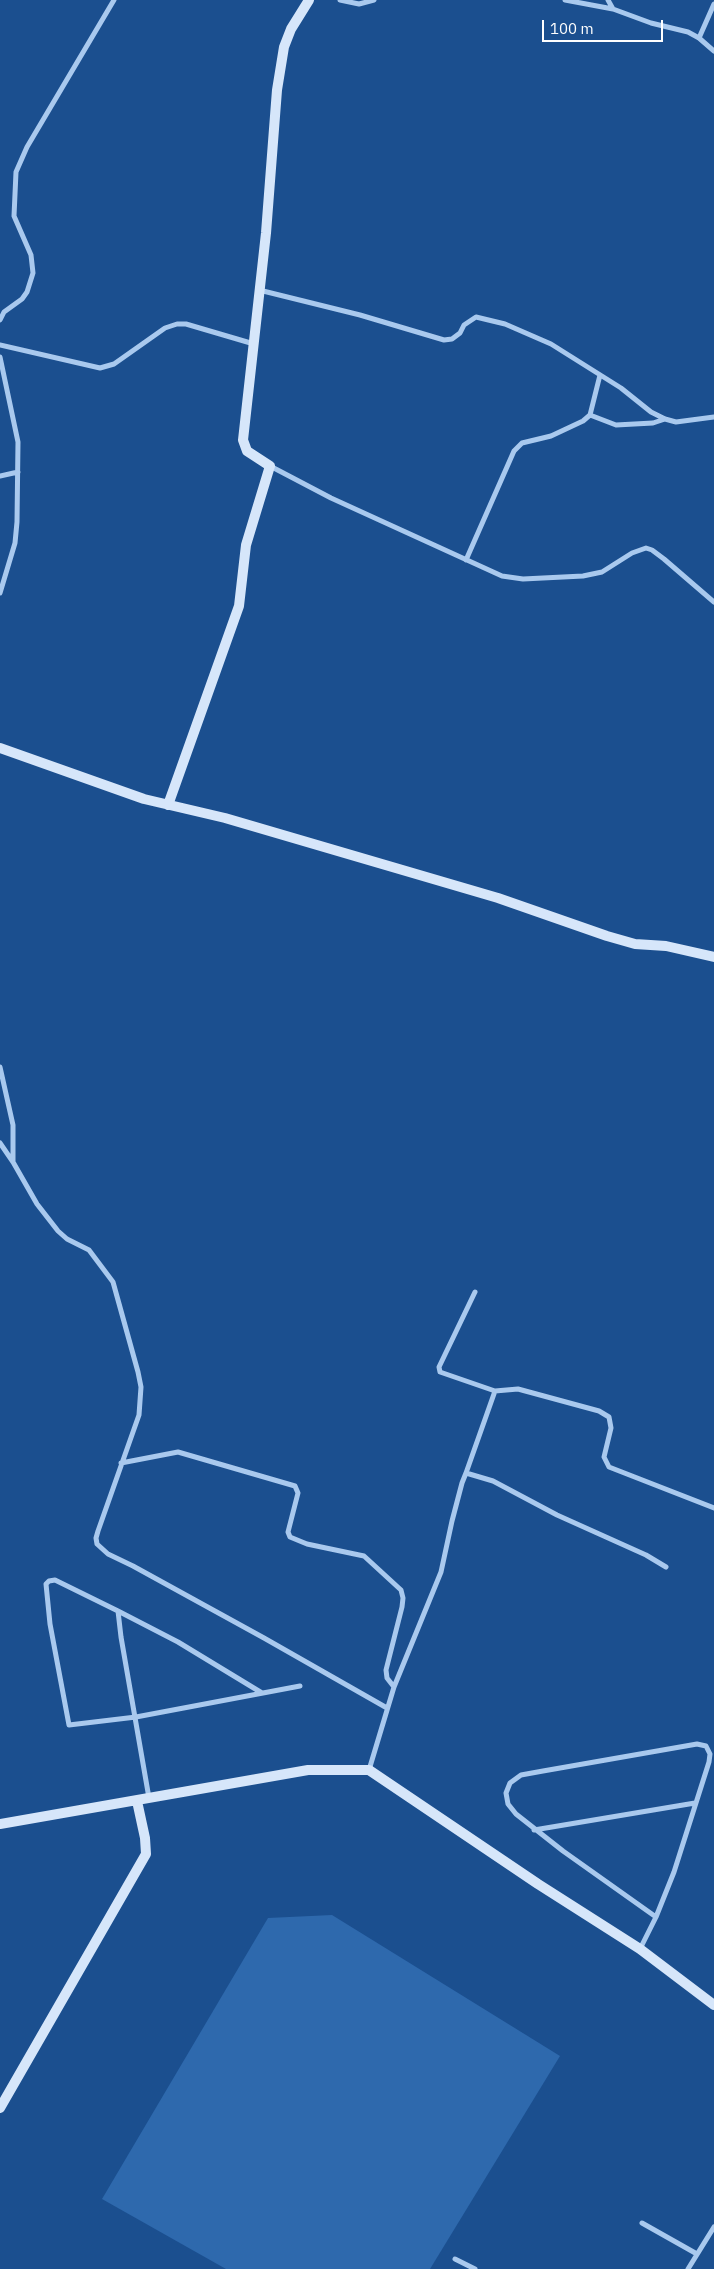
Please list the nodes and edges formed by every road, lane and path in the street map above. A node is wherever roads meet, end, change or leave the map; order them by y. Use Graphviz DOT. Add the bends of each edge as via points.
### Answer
graph roads {
  1 [pos="114,0"];
  2 [pos="309,0"];
  3 [pos="340,0"];
  4 [pos="374,0"];
  5 [pos="565,0"];
  6 [pos="608,0"];
  7 [pos="714,4"];
  8 [pos="613,9"];
  9 [pos="699,38"];
  10 [pos="714,51"];
  11 [pos="260,290"];
  12 [pos="0,320"];
  13 [pos="254,344"];
  14 [pos="0,345"];
  15 [pos="0,357"];
  16 [pos="600,375"];
  17 [pos="590,415"];
  18 [pos="714,417"];
  19 [pos="665,419"];
  20 [pos="270,466"];
  21 [pos="18,472"];
  22 [pos="0,476"];
  23 [pos="466,560"];
  24 [pos="0,594"];
  25 [pos="714,594"];
  26 [pos="706,595"];
  27 [pos="714,602"];
  28 [pos="0,748"];
  29 [pos="168,805"];
  30 [pos="714,957"];
  31 [pos="0,1067"];
  32 [pos="0,1144"];
  33 [pos="13,1162"];
  34 [pos="475,1292"];
  35 [pos="495,1391"];
  36 [pos="121,1463"];
  37 [pos="466,1473"];
  38 [pos="714,1508"];
  39 [pos="666,1567"];
  40 [pos="118,1611"];
  41 [pos="300,1686"];
  42 [pos="394,1687"];
  43 [pos="262,1693"];
  44 [pos="387,1708"];
  45 [pos="136,1718"];
  46 [pos="369,1770"];
  47 [pos="149,1799"];
  48 [pos="138,1801"];
  49 [pos="695,1803"];
  50 [pos="0,1824"];
  51 [pos="534,1830"];
  52 [pos="656,1917"];
  53 [pos="640,1949"];
  54 [pos="714,2005"];
  55 [pos="0,2108"];
  56 [pos="642,2223"];
  57 [pos="714,2227"];
  58 [pos="697,2254"];
  59 [pos="455,2259"];
  60 [pos="475,2269"];
  61 [pos="688,2269"];
  1 -- 12 [label="street" via="27,147 16,172 14,216 31,255 32,273 28,292 4,312"];
  2 -- 11 [label="street" via="284,47"];
  3 -- 4 [label="street" via="359,4"];
  5 -- 8 [label="street"];
  6 -- 8 [label="street"];
  7 -- 9 [label="street"];
  8 -- 9 [label="street"];
  9 -- 10 [label="street"];
  11 -- 13 [label="street"];
  11 -- 16 [label="street" via="444,340 452,339 476,317 505,324 551,344"];
  13 -- 14 [label="street" via="177,324 165,328 114,364 100,368"];
  13 -- 20 [label="street" via="244,447"];
  15 -- 21 [label="street" via="16,432"];
  16 -- 17 [label="street"];
  16 -- 19 [label="street"];
  17 -- 19 [label="street" via="616,425 653,423"];
  17 -- 23 [label="street" via="573,427 516,448"];
  18 -- 19 [label="street" via="676,422"];
  20 -- 23 [label="street"];
  20 -- 29 [label="street" via="246,545 239,606"];
  21 -- 22 [label="street"];
  21 -- 24 [label="street" via="15,543"];
  23 -- 26 [label="street" via="502,576 548,579 602,572 646,548"];
  25 -- 26 [label="street"];
  26 -- 27 [label="street"];
  28 -- 29 [label="street"];
  29 -- 30 [label="street" via="225,818 498,898 635,944 666,946"];
  31 -- 33 [label="street" via="13,1125"];
  32 -- 33 [label="street"];
  33 -- 36 [label="street" via="37,1204 58,1231 89,1250 113,1282 141,1387 138,1415"];
  34 -- 35 [label="street" via="439,1370"];
  35 -- 37 [label="street"];
  35 -- 38 [label="street" via="518,1389 599,1411 609,1417 611,1428 604,1457 609,1466"];
  36 -- 42 [label="street" via="178,1452 295,1486 298,1493 288,1532 290,1537 307,1544 364,1556 401,1590 402,1607 386,1670"];
  36 -- 44 [label="street" via="96,1538 103,1550"];
  37 -- 39 [label="street" via="493,1481"];
  37 -- 42 [label="street" via="441,1572"];
  40 -- 43 [label="street" via="178,1642"];
  40 -- 45 [label="street"];
  40 -- 45 [label="street" via="55,1580 46,1585 68,1724"];
  41 -- 43 [label="street"];
  42 -- 44 [label="street"];
  43 -- 45 [label="street"];
  44 -- 46 [label="street"];
  45 -- 47 [label="street"];
  46 -- 47 [label="street" via="308,1770"];
  46 -- 53 [label="street"];
  47 -- 48 [label="street"];
  48 -- 50 [label="street"];
  48 -- 55 [label="street" via="146,1854"];
  49 -- 51 [label="street"];
  49 -- 51 [label="street" via="710,1754 706,1746 697,1744 521,1775 510,1783 506,1793 508,1804"];
  49 -- 52 [label="street"];
  51 -- 52 [label="street"];
  52 -- 53 [label="street"];
  53 -- 54 [label="street"];
  56 -- 58 [label="street"];
  57 -- 58 [label="street"];
  58 -- 61 [label="street"];
  59 -- 60 [label="street"];
}
